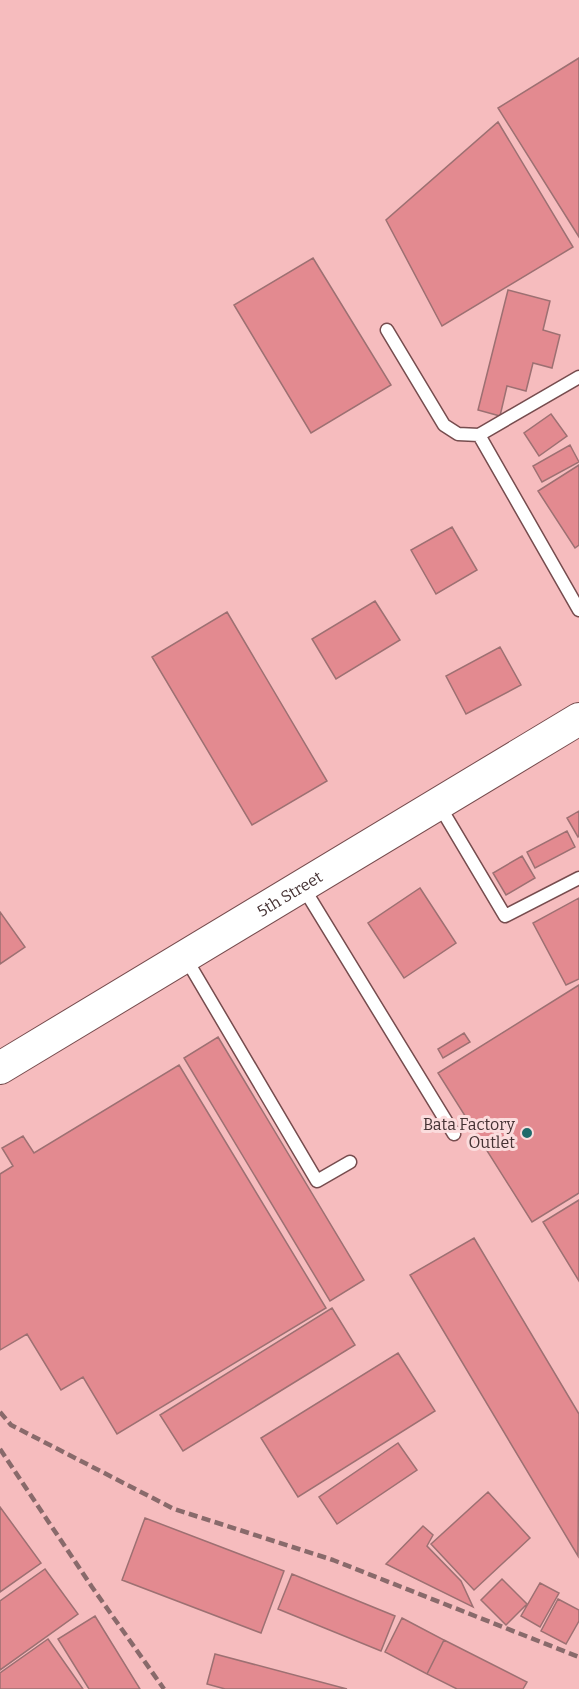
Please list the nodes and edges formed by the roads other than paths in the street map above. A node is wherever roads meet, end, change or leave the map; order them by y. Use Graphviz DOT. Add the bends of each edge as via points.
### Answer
graph roads {
  1 [pos="387,330"];
  2 [pos="579,377"];
  3 [pos="479,435"];
  4 [pos="579,610"];
  5 [pos="579,719"];
  6 [pos="438,804"];
  7 [pos="579,878"];
  8 [pos="303,886"];
  9 [pos="185,956"];
  10 [pos="0,1068"];
  11 [pos="454,1134"];
  12 [pos="350,1162"];
  1 -- 3 [label="lane" via="444,425 458,434"];
  2 -- 3 [label="lane"];
  3 -- 4 [label="lane"];
  5 -- 6 [label="street, 5th Street"];
  6 -- 7 [label="lane" via="505,916"];
  6 -- 8 [label="street, 5th Street"];
  8 -- 9 [label="street, 5th Street"];
  8 -- 11 [label="lane"];
  9 -- 10 [label="street, 5th Street"];
  9 -- 12 [label="lane" via="317,1181"];
}
